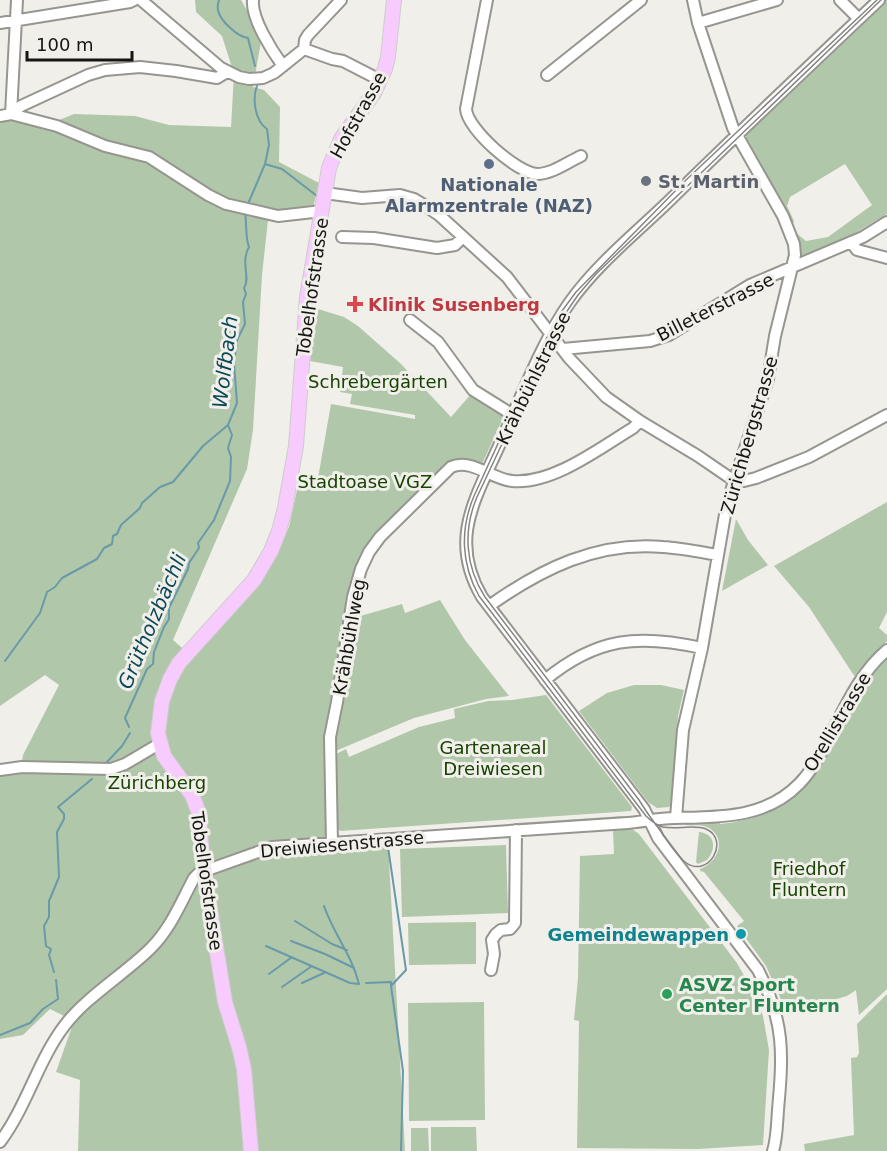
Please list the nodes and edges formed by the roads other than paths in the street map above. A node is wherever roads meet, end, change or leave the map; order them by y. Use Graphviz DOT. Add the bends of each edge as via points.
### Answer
graph roads {
  1 [pos="17,0"];
  2 [pos="134,0"];
  3 [pos="141,0"];
  4 [pos="253,0"];
  5 [pos="341,0"];
  6 [pos="394,0"];
  7 [pos="487,0"];
  8 [pos="641,0"];
  9 [pos="693,0"];
  10 [pos="777,0"];
  11 [pos="840,0"];
  12 [pos="879,0"];
  13 [pos="858,19"];
  14 [pos="16,21"];
  15 [pos="0,23"];
  16 [pos="698,23"];
  17 [pos="304,49"];
  18 [pos="283,66"];
  19 [pos="227,72"];
  20 [pos="547,75"];
  21 [pos="380,80"];
  22 [pos="10,110"];
  23 [pos="737,135"];
  24 [pos="581,156"];
  25 [pos="325,193"];
  26 [pos="322,211"];
  27 [pos="887,222"];
  28 [pos="342,237"];
  29 [pos="463,237"];
  30 [pos="851,242"];
  31 [pos="887,258"];
  32 [pos="794,267"];
  33 [pos="410,320"];
  34 [pos="550,335"];
  35 [pos="562,349"];
  36 [pos="513,415"];
  37 [pos="887,415"];
  38 [pos="640,421"];
  39 [pos="486,473"];
  40 [pos="733,480"];
  41 [pos="718,555"];
  42 [pos="489,606"];
  43 [pos="702,648"];
  44 [pos="887,650"];
  45 [pos="545,680"];
  46 [pos="159,744"];
  47 [pos="0,770"];
  48 [pos="676,818"];
  49 [pos="649,820"];
  50 [pos="516,830"];
  51 [pos="332,843"];
  52 [pos="204,870"];
  53 [pos="491,970"];
  54 [pos="0,1142"];
  55 [pos="251,1151"];
  56 [pos="773,1151"];
  1 -- 14 [label="street"];
  2 -- 14 [label="street"];
  3 -- 19 [label="street"];
  4 -- 18 [label="street" via="256,17"];
  5 -- 17 [label="street" via="308,35"];
  6 -- 21 [label="main road, Hofstrasse" via="388,57"];
  7 -- 24 [label="street" via="466,109 469,120 486,140 530,172 547,172"];
  8 -- 20 [label="street"];
  9 -- 16 [label="street, Zürichbergstrasse"];
  10 -- 16 [label="street"];
  11 -- 13 [label="street"];
  12 -- 13 [label="street, Krähbühlstrasse"];
  13 -- 23 [label="street, Krähbühlstrasse"];
  14 -- 15 [label="street"];
  14 -- 22 [label="street"];
  16 -- 23 [label="street, Zürichbergstrasse"];
  17 -- 18 [label="street"];
  17 -- 21 [label="street" via="356,66"];
  18 -- 19 [label="street" via="256,79"];
  19 -- 22 [label="street" via="217,78 141,67 105,70"];
  21 -- 25 [label="main road, Hofstrasse" via="336,149"];
  22 -- 26 [label="street" via="105,146 149,156 226,204 287,215"];
  23 -- 32 [label="street, Zürichbergstrasse" via="783,216 794,244"];
  23 -- 34 [label="street, Krähbühlstrasse" via="593,275"];
  25 -- 26 [label="main road, Tobelhofstrasse"];
  25 -- 29 [label="street" via="362,198 400,195 414,199"];
  26 -- 46 [label="main road, Tobelhofstrasse" via="304,321 296,446 280,525 254,580 179,663 170,679 158,724"];
  27 -- 30 [label="street, Billeterstrasse"];
  28 -- 29 [label="street" via="437,248 455,244"];
  29 -- 34 [label="street" via="507,277"];
  30 -- 31 [label="street" via="857,250"];
  30 -- 32 [label="street, Billeterstrasse"];
  32 -- 35 [label="street, Billeterstrasse" via="750,285 669,335 650,341"];
  32 -- 40 [label="street, Zürichbergstrasse" via="766,386"];
  33 -- 36 [label="street" via="438,342 473,390"];
  34 -- 35 [label="street"];
  34 -- 36 [label="street, Krähbühlstrasse"];
  35 -- 38 [label="street" via="606,397"];
  36 -- 39 [label="street, Krähbühlstrasse"];
  37 -- 40 [label="street" via="809,457 756,478"];
  38 -- 39 [label="street, Krähbühlweg" via="548,475 512,481"];
  38 -- 40 [label="street"];
  39 -- 42 [label="street, Krähbühlstrasse" via="470,511 466,545 473,580"];
  39 -- 51 [label="street, Krähbühlweg" via="466,464 451,467 380,537 361,569 330,737"];
  40 -- 41 [label="street, Zürichbergstrasse"];
  41 -- 42 [label="street" via="641,546 601,551 544,571"];
  41 -- 43 [label="street, Zürichbergstrasse"];
  42 -- 45 [label="street, Krähbühlstrasse"];
  43 -- 45 [label="street" via="653,639 614,643 573,660"];
  43 -- 48 [label="street, Zürichbergstrasse" via="683,730"];
  44 -- 48 [label="street, Orellistrasse" via="859,682 811,769 783,798 745,814"];
  45 -- 49 [label="street, Krähbühlstrasse"];
  46 -- 47 [label="street" via="111,769"];
  46 -- 52 [label="main road, Tobelhofstrasse" via="197,807"];
  48 -- 49 [label="street, Orellistrasse"];
  49 -- 50 [label="street, Dreiwiesenstrasse"];
  49 -- 56 [label="street" via="658,838 758,970 772,998 781,1058"];
  50 -- 51 [label="street, Dreiwiesenstrasse"];
  50 -- 53 [label="street" via="515,923 492,940"];
  51 -- 52 [label="street, Dreiwiesenstrasse" via="272,847"];
  52 -- 54 [label="street" via="194,878 172,921 152,947 66,1023"];
  52 -- 55 [label="main road, Tobelhofstrasse" via="225,1002 242,1058"];
}
